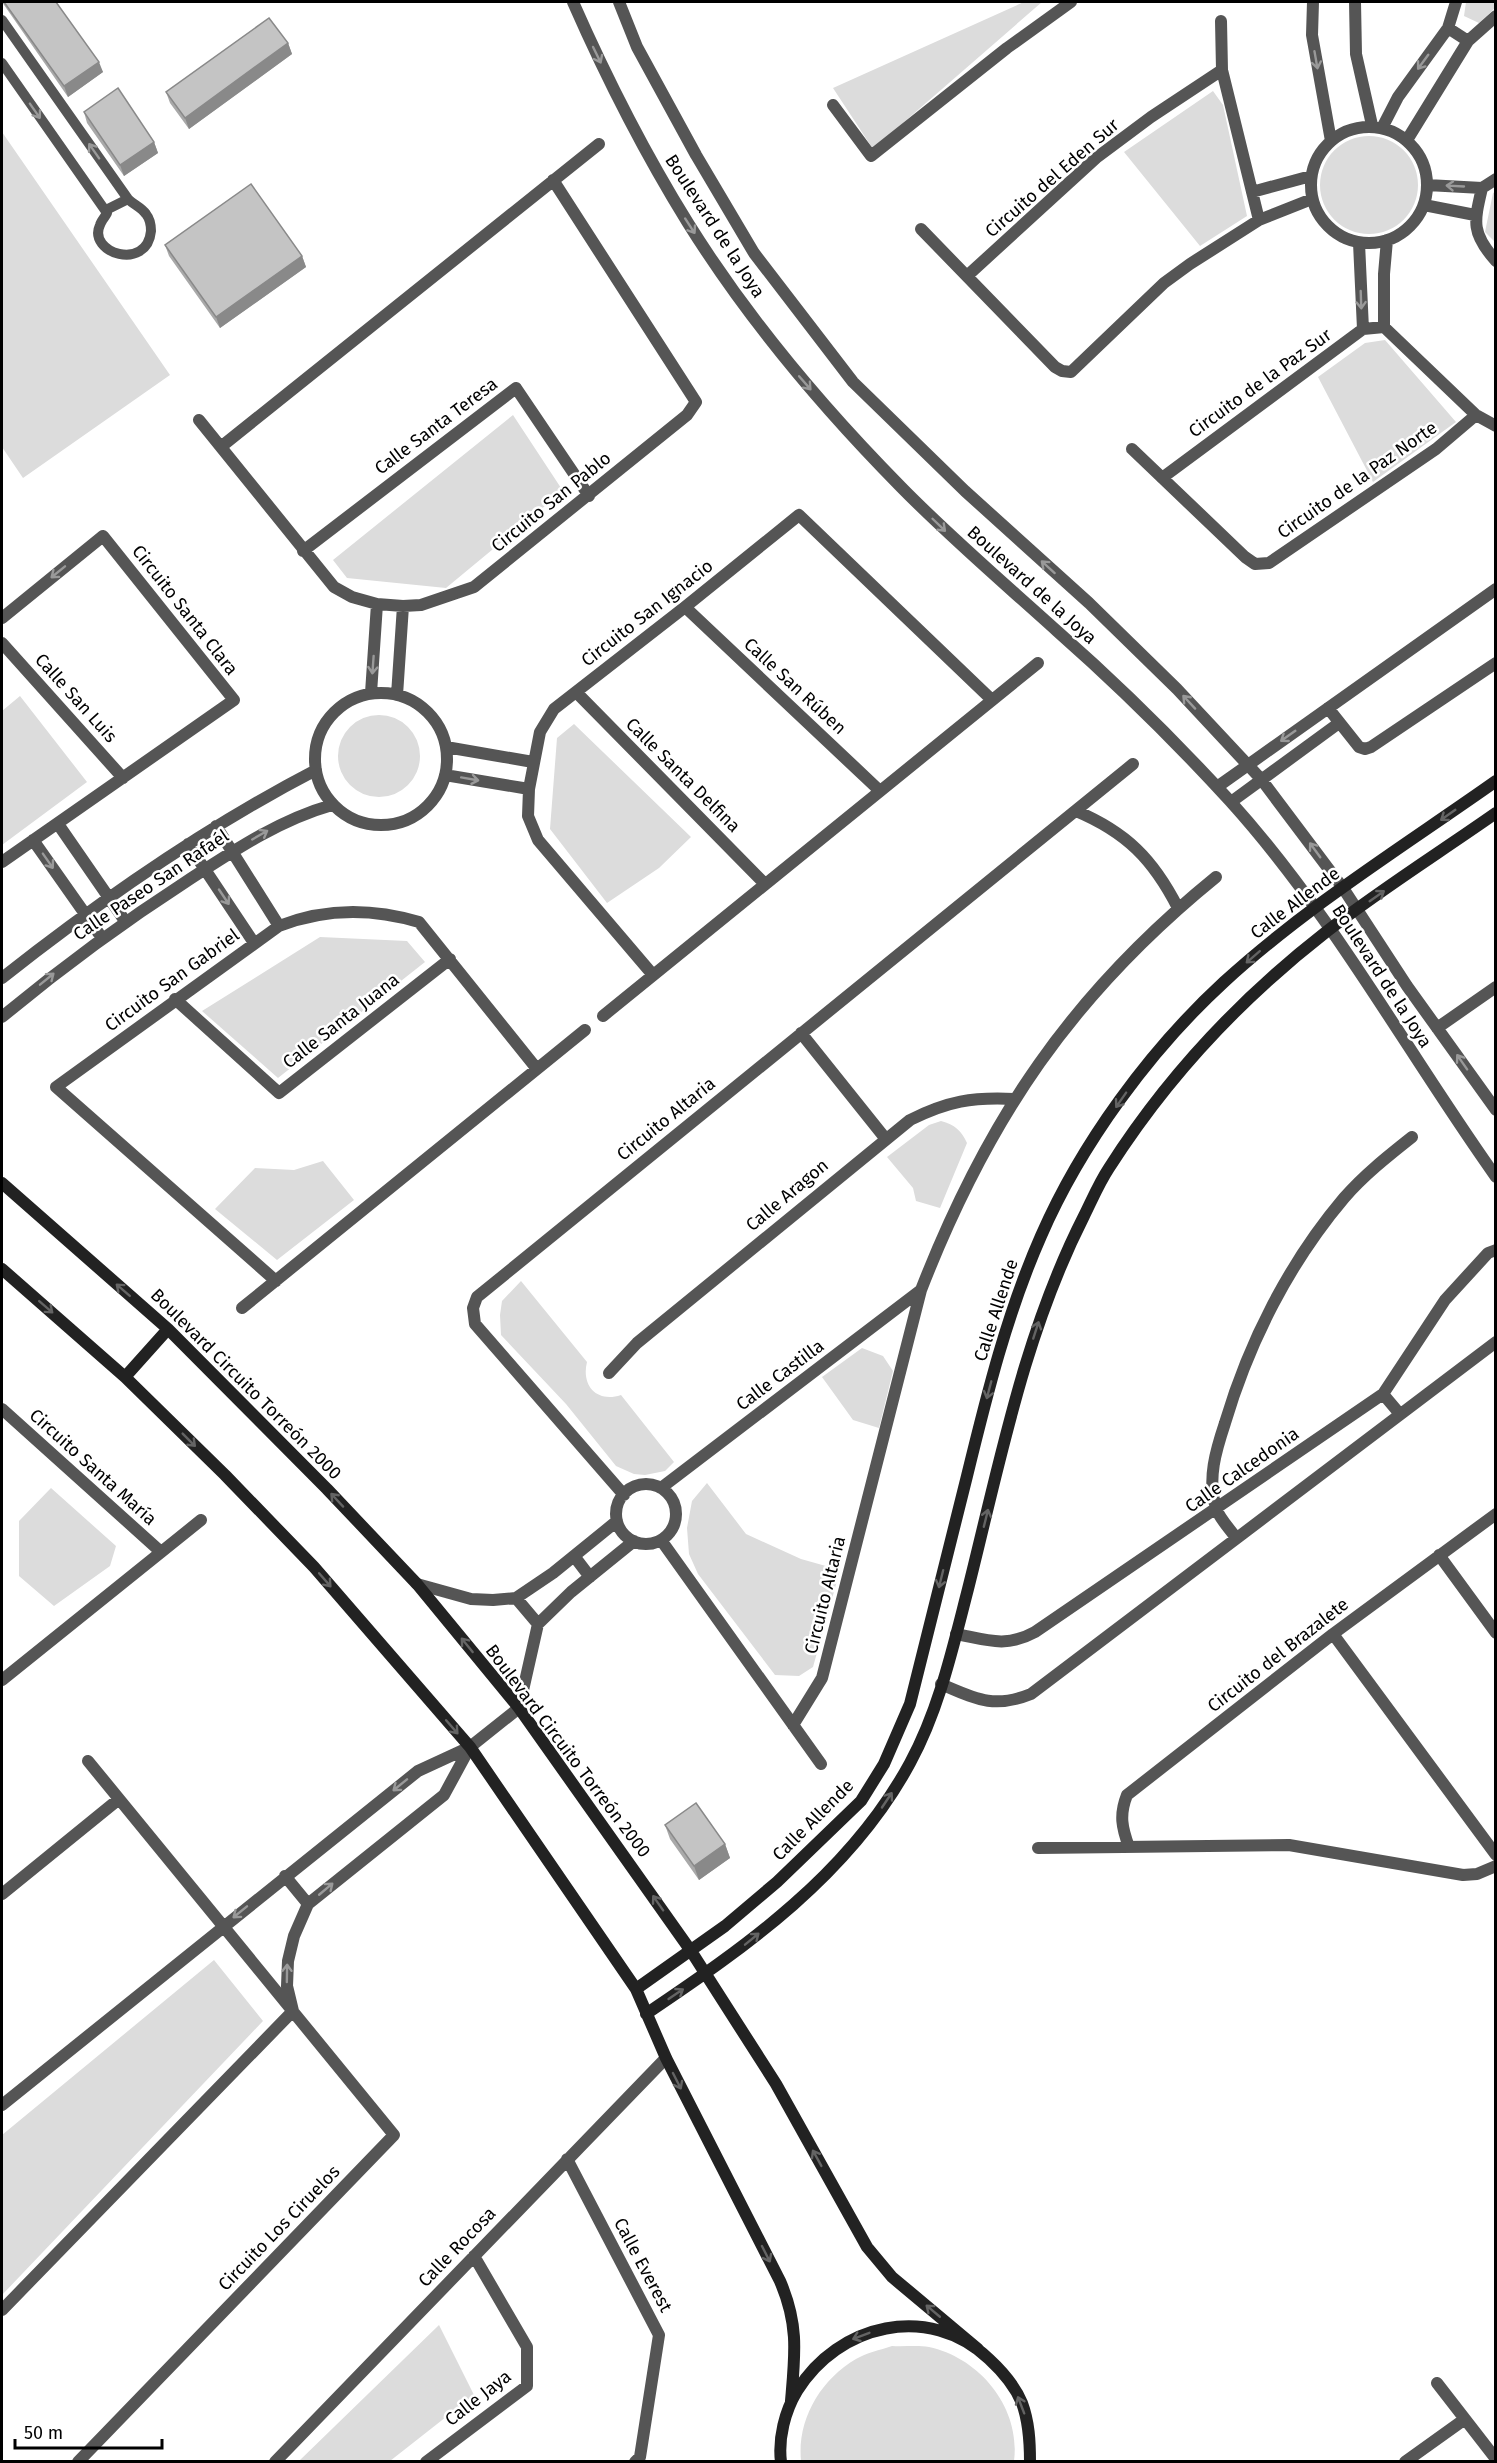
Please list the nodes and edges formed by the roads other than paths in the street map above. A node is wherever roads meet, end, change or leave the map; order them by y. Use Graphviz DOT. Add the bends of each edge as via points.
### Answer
graph roads {
  1 [pos="573,2"];
  2 [pos="618,2"];
  3 [pos="1071,2"];
  4 [pos="1312,2"];
  5 [pos="1355,2"];
  6 [pos="1456,2"];
  7 [pos="1496,16"];
  8 [pos="2,20"];
  9 [pos="1221,21"];
  10 [pos="1448,27"];
  11 [pos="1468,41"];
  12 [pos="2,63"];
  13 [pos="1222,70"];
  14 [pos="833,105"];
  15 [pos="1377,126"];
  16 [pos="1407,140"];
  17 [pos="1330,141"];
  18 [pos="599,144"];
  19 [pos="1311,176"];
  20 [pos="1496,179"];
  21 [pos="554,180"];
  22 [pos="1427,185"];
  23 [pos="1482,188"];
  24 [pos="1252,192"];
  25 [pos="128,199"];
  26 [pos="1312,200"];
  27 [pos="1424,205"];
  28 [pos="107,213"];
  29 [pos="1475,215"];
  30 [pos="1259,220"];
  31 [pos="921,229"];
  32 [pos="1388,240"];
  33 [pos="1359,243"];
  34 [pos="1496,261"];
  35 [pos="967,276"];
  36 [pos="1384,327"];
  37 [pos="1363,329"];
  38 [pos="1476,415"];
  39 [pos="199,420"];
  40 [pos="1496,426"];
  41 [pos="222,446"];
  42 [pos="1132,449"];
  43 [pos="1162,478"];
  44 [pos="589,496"];
  45 [pos="303,551"];
  46 [pos="1496,589"];
  47 [pos="377,604"];
  48 [pos="403,606"];
  49 [pos="685,608"];
  50 [pos="2,618"];
  51 [pos="2,643"];
  52 [pos="1038,663"];
  53 [pos="1496,663"];
  54 [pos="576,692"];
  55 [pos="370,693"];
  56 [pos="398,695"];
  57 [pos="992,700"];
  58 [pos="1328,708"];
  59 [pos="1339,723"];
  60 [pos="446,747"];
  61 [pos="533,762"];
  62 [pos="1133,764"];
  63 [pos="1248,765"];
  64 [pos="316,770"];
  65 [pos="445,775"];
  66 [pos="123,778"];
  67 [pos="1261,779"];
  68 [pos="1496,781"];
  69 [pos="1217,787"];
  70 [pos="529,789"];
  71 [pos="880,791"];
  72 [pos="1231,802"];
  73 [pos="332,805"];
  74 [pos="1076,811"];
  75 [pos="1496,813"];
  76 [pos="58,824"];
  77 [pos="216,826"];
  78 [pos="33,840"];
  79 [pos="188,843"];
  80 [pos="232,852"];
  81 [pos="2,862"];
  82 [pos="205,869"];
  83 [pos="1216,877"];
  84 [pos="765,884"];
  85 [pos="1343,888"];
  86 [pos="108,898"];
  87 [pos="1178,908"];
  88 [pos="1316,908"];
  89 [pos="1357,910"];
  90 [pos="85,913"];
  91 [pos="125,921"];
  92 [pos="279,926"];
  93 [pos="1329,929"];
  94 [pos="102,938"];
  95 [pos="254,943"];
  96 [pos="450,958"];
  97 [pos="653,975"];
  98 [pos="2,978"];
  99 [pos="1496,987"];
  100 [pos="175,999"];
  101 [pos="603,1016"];
  102 [pos="2,1017"];
  103 [pos="1437,1028"];
  104 [pos="585,1030"];
  105 [pos="801,1033"];
  106 [pos="537,1069"];
  107 [pos="1014,1099"];
  108 [pos="1496,1110"];
  109 [pos="1412,1137"];
  110 [pos="885,1138"];
  111 [pos="1496,1178"];
  112 [pos="2,1183"];
  113 [pos="1496,1250"];
  114 [pos="2,1269"];
  115 [pos="276,1281"];
  116 [pos="921,1290"];
  117 [pos="242,1308"];
  118 [pos="168,1329"];
  119 [pos="1496,1342"];
  120 [pos="609,1373"];
  121 [pos="125,1377"];
  122 [pos="1383,1394"];
  123 [pos="2,1409"];
  124 [pos="1399,1413"];
  125 [pos="661,1488"];
  126 [pos="624,1495"];
  127 [pos="1216,1510"];
  128 [pos="1496,1514"];
  129 [pos="201,1520"];
  130 [pos="617,1521"];
  131 [pos="1236,1538"];
  132 [pos="661,1540"];
  133 [pos="634,1541"];
  134 [pos="161,1552"];
  135 [pos="1439,1555"];
  136 [pos="574,1556"];
  137 [pos="590,1576"];
  138 [pos="417,1584"];
  139 [pos="516,1598"];
  140 [pos="538,1624"];
  141 [pos="956,1634"];
  142 [pos="1333,1634"];
  143 [pos="1496,1634"];
  144 [pos="2,1680"];
  145 [pos="941,1684"];
  146 [pos="519,1708"];
  147 [pos="793,1725"];
  148 [pos="470,1747"];
  149 [pos="88,1761"];
  150 [pos="821,1764"];
  151 [pos="119,1799"];
  152 [pos="1129,1847"];
  153 [pos="1038,1848"];
  154 [pos="1496,1854"];
  155 [pos="1496,1866"];
  156 [pos="285,1876"];
  157 [pos="2,1894"];
  158 [pos="308,1904"];
  159 [pos="224,1926"];
  160 [pos="691,1951"];
  161 [pos="705,1974"];
  162 [pos="636,1989"];
  163 [pos="292,2010"];
  164 [pos="646,2014"];
  165 [pos="666,2058"];
  166 [pos="2,2105"];
  167 [pos="567,2159"];
  168 [pos="474,2256"];
  169 [pos="2,2310"];
  170 [pos="978,2349"];
  171 [pos="1437,2383"];
  172 [pos="791,2401"];
  173 [pos="1464,2419"];
  174 [pos="1496,2460"];
  175 [pos="78,2462"];
  176 [pos="275,2462"];
  177 [pos="426,2462"];
  178 [pos="635,2462"];
  179 [pos="781,2462"];
  180 [pos="1030,2462"];
  181 [pos="1406,2462"];
  1 -- 69 [label="street, Boulevard de la Joya, one-way" via="620,103 689,225 804,381 899,485 979,564 1059,632"];
  63 -- 2 [label="street, Boulevard de la Joya, one-way" via="1089,603 965,491 853,382 748,244 637,47"];
  3 -- 14 [label="street" via="1006,48 871,156"];
  4 -- 17 [label="street, one-way" via="1312,35"];
  5 -- 15 [label="street" via="1356,54"];
  6 -- 10 [label="street"];
  7 -- 11 [label="street"];
  25 -- 8 [label="lane, one-way"];
  9 -- 13 [label="street"];
  10 -- 11 [label="street"];
  10 -- 15 [label="street, one-way"];
  11 -- 16 [label="street"];
  12 -- 28 [label="lane, one-way"];
  13 -- 24 [label="street"];
  13 -- 35 [label="street, Circuito del Eden Sur" via="1096,158"];
  15 -- 16 [label="street"];
  15 -- 17 [label="street" via="1342,133"];
  16 -- 22 [label="street" via="1426,168"];
  17 -- 19 [label="street"];
  18 -- 21 [label="street"];
  19 -- 24 [label="street"];
  19 -- 26 [label="street"];
  20 -- 23 [label="street"];
  21 -- 41 [label="street"];
  21 -- 44 [label="street, Circuito San Pablo" via="696,402 687,415"];
  23 -- 22 [label="street, one-way"];
  22 -- 27 [label="street"];
  23 -- 29 [label="street"];
  24 -- 30 [label="street"];
  25 -- 28 [label="lane" via="106,210"];
  25 -- 28 [label="lane" via="141,208 151,225 151,235 140,251 121,255 104,245 98,227"];
  26 -- 30 [label="street"];
  26 -- 33 [label="street" via="1324,223"];
  27 -- 29 [label="street"];
  27 -- 32 [label="street" via="1407,229"];
  29 -- 34 [label="street" via="1478,239"];
  30 -- 35 [label="street" via="1164,283 1071,372 1055,367"];
  31 -- 35 [label="street"];
  32 -- 33 [label="street"];
  32 -- 36 [label="street"];
  33 -- 37 [label="street, one-way"];
  36 -- 37 [label="street"];
  36 -- 38 [label="street"];
  37 -- 43 [label="street, Circuito de la Paz Sur"];
  38 -- 40 [label="street"];
  38 -- 43 [label="street, Circuito de la Paz Norte" via="1436,449 1269,563 1254,564"];
  39 -- 41 [label="street, Circuito San Pablo"];
  41 -- 45 [label="street, Circuito San Pablo"];
  42 -- 43 [label="street"];
  44 -- 45 [label="street, Calle Santa Teresa" via="516,388"];
  44 -- 48 [label="street, Circuito San Pablo" via="474,587 430,603"];
  45 -- 47 [label="street, Circuito San Pablo" via="334,587"];
  46 -- 58 [label="street"];
  47 -- 48 [label="street, Circuito San Pablo"];
  47 -- 55 [label="street, one-way"];
  48 -- 56 [label="street"];
  49 -- 54 [label="street, Circuito San Ignacio"];
  49 -- 57 [label="street, Circuito San Ignacio" via="799,515"];
  49 -- 71 [label="street, Calle San Rúben"];
  66 -- 50 [label="street, Circuito Santa Clara, one-way" via="234,700 103,536"];
  51 -- 66 [label="street, Calle San Luis"];
  52 -- 57 [label="street"];
  53 -- 59 [label="street" via="1371,747 1359,747"];
  54 -- 61 [label="street, Circuito San Ignacio" via="554,709 540,732"];
  54 -- 84 [label="street, Calle Santa Delfina"];
  55 -- 56 [label="street"];
  55 -- 64 [label="street" via="343,704 323,726 314,754"];
  56 -- 60 [label="street" via="430,714"];
  57 -- 71 [label="street"];
  58 -- 59 [label="street"];
  58 -- 63 [label="street, one-way"];
  59 -- 67 [label="street"];
  60 -- 61 [label="street"];
  60 -- 65 [label="street"];
  61 -- 70 [label="street, Circuito San Ignacio"];
  62 -- 74 [label="street, Circuito Altaria"];
  63 -- 67 [label="street, Boulevard de la Joya"];
  63 -- 69 [label="street"];
  64 -- 73 [label="street"];
  64 -- 77 [label="street, Calle Paseo San Rafaél"];
  65 -- 70 [label="street, one-way"];
  65 -- 73 [label="street" via="433,800 411,818 397,823 362,822"];
  66 -- 76 [label="street, Circuito Santa Clara"];
  67 -- 72 [label="street"];
  85 -- 67 [label="street, Boulevard de la Joya, one-way"];
  68 -- 85 [label="main road, Calle Allende, one-way"];
  69 -- 72 [label="street, Boulevard de la Joya"];
  70 -- 97 [label="street, Circuito San Ignacio" via="528,816 538,840"];
  71 -- 84 [label="street"];
  72 -- 88 [label="street, Boulevard de la Joya"];
  80 -- 73 [label="street, Calle Paseo San Rafaél, one-way" via="286,820"];
  74 -- 87 [label="street" via="1126,838 1165,882"];
  74 -- 105 [label="street, Circuito Altaria"];
  89 -- 75 [label="main road, one-way"];
  76 -- 78 [label="street, Circuito Santa Clara"];
  76 -- 86 [label="street"];
  77 -- 79 [label="street, Calle Paseo San Rafaél"];
  77 -- 80 [label="street"];
  78 -- 81 [label="street, Circuito Santa Clara"];
  78 -- 90 [label="street, one-way"];
  79 -- 82 [label="street"];
  79 -- 86 [label="street, Calle Paseo San Rafaél"];
  80 -- 82 [label="street, Calle Paseo San Rafaél"];
  80 -- 92 [label="street"];
  82 -- 91 [label="street, Calle Paseo San Rafaél"];
  82 -- 95 [label="street, one-way"];
  83 -- 87 [label="street, Circuito Altaria"];
  84 -- 97 [label="street"];
  85 -- 88 [label="main road, Calle Allende"];
  85 -- 89 [label="street, Boulevard de la Joya"];
  86 -- 90 [label="street, Calle Paseo San Rafaél"];
  86 -- 91 [label="street"];
  87 -- 107 [label="street, Circuito Altaria" via="1074,1015"];
  88 -- 93 [label="street, Boulevard de la Joya"];
  88 -- 160 [label="main road, Calle Allende, one-way" via="1222,984 1179,1029 1133,1083 1084,1153 1041,1234 1009,1317 910,1704 884,1764 861,1801 812,1849"];
  89 -- 93 [label="main road"];
  89 -- 103 [label="street, Boulevard de la Joya"];
  90 -- 94 [label="street"];
  90 -- 98 [label="street, Calle Paseo San Rafaél"];
  91 -- 94 [label="street, Calle Paseo San Rafaél"];
  92 -- 95 [label="street, Circuito San Gabriel"];
  92 -- 96 [label="street, Circuito San Gabriel" via="321,914 392,914 419,922"];
  93 -- 111 [label="street, Boulevard de la Joya"];
  141 -- 93 [label="main road, one-way" via="1019,1380 1041,1312 1068,1247 1107,1171 1197,1050 1246,999"];
  102 -- 94 [label="street, Calle Paseo San Rafaél, one-way"];
  95 -- 100 [label="street, Circuito San Gabriel"];
  96 -- 100 [label="street, Calle Santa Juana" via="279,1093"];
  96 -- 106 [label="street, Circuito San Gabriel"];
  97 -- 101 [label="street"];
  99 -- 103 [label="street"];
  100 -- 115 [label="street, Circuito San Gabriel" via="56,1087"];
  108 -- 103 [label="street, Boulevard de la Joya, one-way"];
  104 -- 106 [label="street"];
  105 -- 110 [label="street"];
  105 -- 126 [label="street, Circuito Altaria" via="477,1297 473,1308 475,1324"];
  106 -- 115 [label="street"];
  107 -- 110 [label="street, Calle Aragon" via="978,1097 936,1107"];
  107 -- 116 [label="street, Circuito Altaria" via="973,1170"];
  109 -- 127 [label="street" via="1344,1198 1298,1261 1264,1321 1234,1392 1215,1455"];
  110 -- 120 [label="street, Calle Aragon" via="637,1343"];
  118 -- 112 [label="main road, Boulevard Circuito Torreón 2000, one-way"];
  113 -- 122 [label="street, Calle Calcedonia" via="1488,1253 1444,1300"];
  114 -- 121 [label="main road, one-way"];
  115 -- 117 [label="street"];
  116 -- 125 [label="street, Calle Castilla"];
  116 -- 147 [label="street, Circuito Altaria" via="822,1678"];
  118 -- 121 [label="main road"];
  138 -- 118 [label="main road, Boulevard Circuito Torreón 2000, one-way"];
  119 -- 124 [label="street"];
  121 -- 148 [label="main road, one-way" via="314,1567"];
  122 -- 124 [label="street"];
  122 -- 127 [label="street, Calle Calcedonia"];
  123 -- 134 [label="street, Circuito Santa María"];
  124 -- 131 [label="street"];
  125 -- 126 [label="street" via="641,1485"];
  125 -- 132 [label="street" via="669,1494 676,1513 669,1533"];
  126 -- 130 [label="street" via="618,1502"];
  127 -- 131 [label="street"];
  127 -- 141 [label="street, Calle Calcedonia" via="1022,1639 992,1642"];
  128 -- 135 [label="street, Circuito del Brazalete"];
  129 -- 134 [label="street, Circuito Santa María"];
  130 -- 133 [label="street"];
  130 -- 136 [label="street"];
  131 -- 145 [label="street" via="1031,1694 1017,1700 989,1702"];
  132 -- 133 [label="street" via="648,1544"];
  132 -- 147 [label="street"];
  133 -- 137 [label="street"];
  134 -- 144 [label="street, Circuito Santa María"];
  135 -- 142 [label="street, Circuito del Brazalete"];
  135 -- 143 [label="street"];
  136 -- 137 [label="street"];
  136 -- 139 [label="street"];
  137 -- 140 [label="street"];
  138 -- 139 [label="street" via="471,1599"];
  146 -- 138 [label="main road, Boulevard Circuito Torreón 2000, one-way"];
  139 -- 140 [label="street"];
  140 -- 146 [label="street"];
  141 -- 145 [label="main road"];
  142 -- 152 [label="street, Circuito del Brazalete" via="1127,1796 1121,1822"];
  142 -- 154 [label="street"];
  161 -- 145 [label="main road, one-way" via="807,1894 853,1847 910,1764 925,1734"];
  146 -- 148 [label="street"];
  160 -- 146 [label="main road, Boulevard Circuito Torreón 2000, one-way"];
  147 -- 150 [label="street"];
  148 -- 156 [label="street, one-way" via="418,1771"];
  158 -- 148 [label="street, one-way" via="444,1795"];
  148 -- 162 [label="main road"];
  149 -- 151 [label="street, Circuito Los Ciruelos"];
  151 -- 157 [label="street"];
  151 -- 159 [label="street, Circuito Los Ciruelos"];
  152 -- 153 [label="street"];
  152 -- 155 [label="street" via="1289,1845 1463,1875"];
  156 -- 158 [label="street"];
  156 -- 159 [label="street, one-way"];
  163 -- 158 [label="street, one-way" via="287,1986 288,1960"];
  159 -- 163 [label="street, Circuito Los Ciruelos"];
  159 -- 166 [label="street"];
  160 -- 161 [label="main road, Boulevard Circuito Torreón 2000"];
  160 -- 162 [label="main road, Calle Allende"];
  164 -- 161 [label="main road, one-way"];
  170 -- 161 [label="main road, Boulevard Circuito Torreón 2000, one-way" via="892,2277 867,2247 776,2084"];
  162 -- 164 [label="main road"];
  163 -- 169 [label="street"];
  163 -- 175 [label="street, Circuito Los Ciruelos" via="394,2134"];
  164 -- 165 [label="main road"];
  165 -- 167 [label="street, Calle Rocosa"];
  165 -- 172 [label="main road, one-way" via="789,2302 795,2329"];
  167 -- 168 [label="street, Calle Rocosa"];
  167 -- 178 [label="street, Calle Everest" via="659,2335 640,2457"];
  168 -- 176 [label="street, Calle Rocosa"];
  168 -- 177 [label="street, Calle Jaya" via="527,2347 527,2386"];
  170 -- 172 [label="main road, one-way" via="951,2334 920,2327 888,2327 858,2336 830,2352 807,2374"];
  180 -- 170 [label="main road, one-way" via="1030,2435 1022,2402 1004,2372"];
  171 -- 173 [label="street"];
  172 -- 179 [label="main road" via="782,2428"];
  173 -- 174 [label="street"];
  173 -- 181 [label="street"];
}
